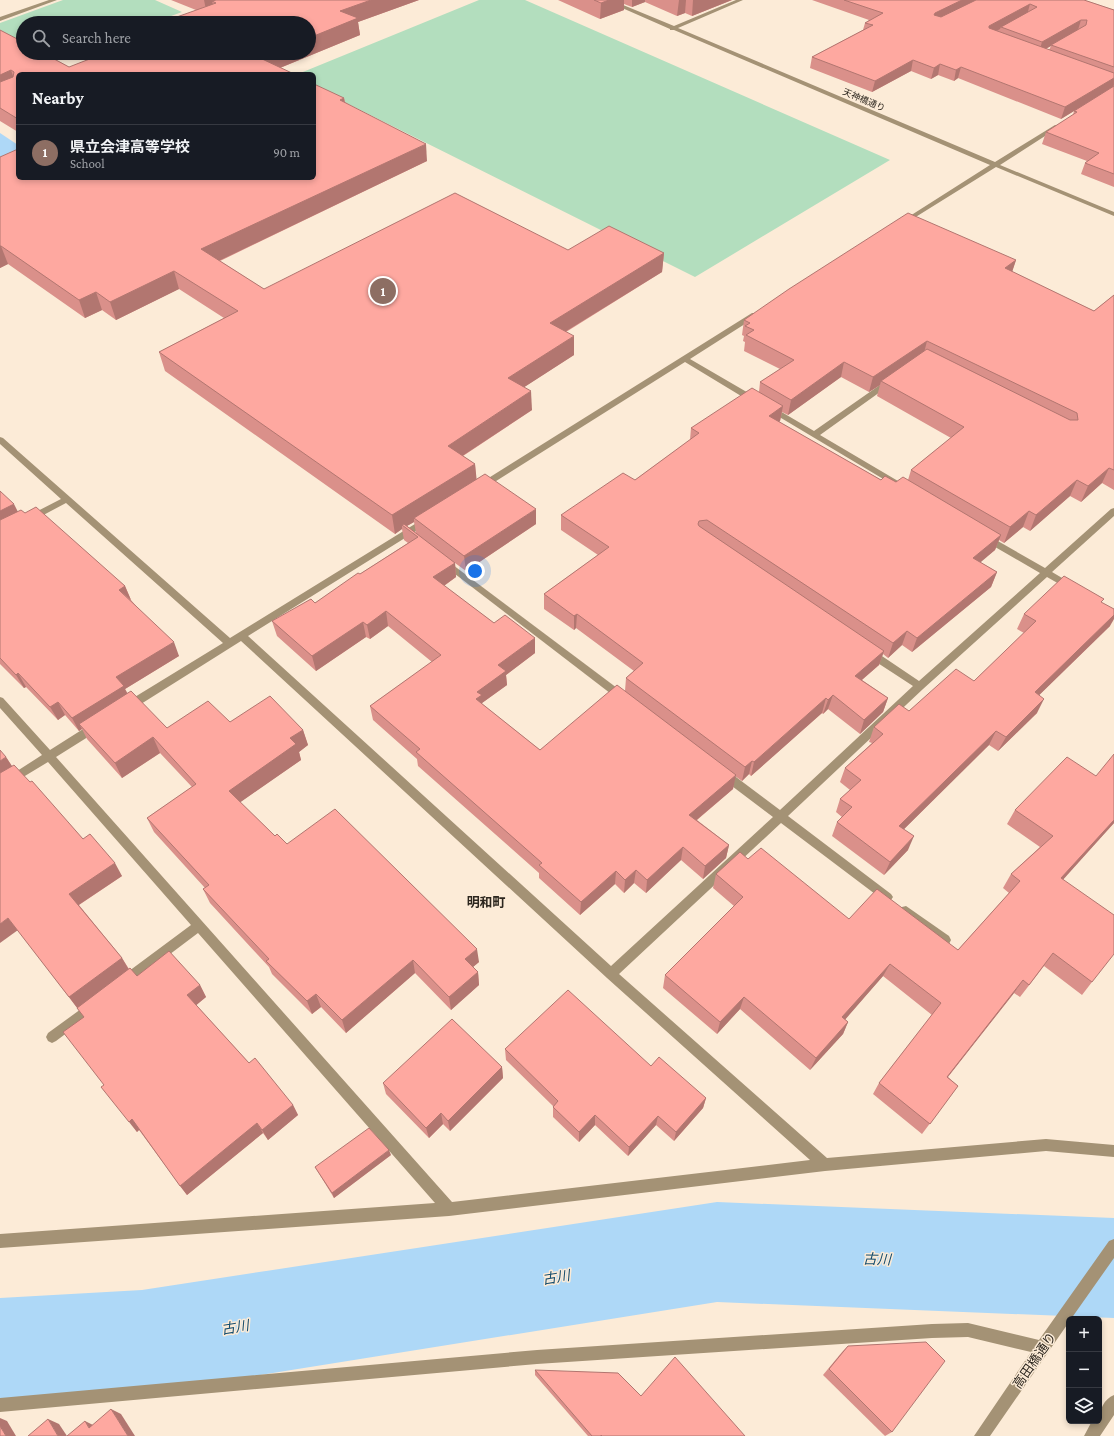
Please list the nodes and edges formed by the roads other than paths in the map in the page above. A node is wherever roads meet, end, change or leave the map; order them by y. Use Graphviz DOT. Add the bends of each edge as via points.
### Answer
graph roads {
  1 [pos="54,0"];
  2 [pos="608,0"];
  3 [pos="740,0"];
  4 [pos="0,19"];
  5 [pos="672,29"];
  6 [pos="1063,122"];
  7 [pos="995,166"];
  8 [pos="1114,214"];
  9 [pos="896,228"];
  10 [pos="760,312"];
  11 [pos="685,359"];
  12 [pos="897,377"];
  13 [pos="814,435"];
  14 [pos="0,440"];
  15 [pos="903,488"];
  16 [pos="475,491"];
  17 [pos="66,500"];
  18 [pos="1114,511"];
  19 [pos="434,516"];
  20 [pos="20,524"];
  21 [pos="977,532"];
  22 [pos="439,557"];
  23 [pos="1045,572"];
  24 [pos="1080,591"];
  25 [pos="242,636"];
  26 [pos="229,644"];
  27 [pos="860,646"];
  28 [pos="920,686"];
  29 [pos="0,701"];
  30 [pos="628,701"];
  31 [pos="122,710"];
  32 [pos="102,723"];
  33 [pos="49,756"];
  34 [pos="716,769"];
  35 [pos="0,787"];
  36 [pos="779,817"];
  37 [pos="199,926"];
  38 [pos="945,940"];
  39 [pos="611,974"];
  40 [pos="116,988"];
  41 [pos="103,998"];
  42 [pos="52,1037"];
  43 [pos="1114,1151"];
  44 [pos="825,1165"];
  45 [pos="449,1209"];
  46 [pos="0,1241"];
  47 [pos="1114,1246"];
  48 [pos="1042,1348"];
  49 [pos="1114,1402"];
  50 [pos="0,1405"];
  51 [pos="981,1436"];
  52 [pos="1091,1436"];
  1 -- 4 [label="street"];
  2 -- 5 [label="street, 天神橋通り"];
  3 -- 5 [label="street"];
  5 -- 7 [label="street, 天神橋通り"];
  6 -- 7 [label="street"];
  7 -- 8 [label="street, 天神橋通り"];
  7 -- 9 [label="street"];
  10 -- 11 [label="street"];
  11 -- 13 [label="street"];
  11 -- 16 [label="street"];
  12 -- 13 [label="street"];
  13 -- 15 [label="street"];
  14 -- 17 [label="street"];
  17 -- 20 [label="street"];
  17 -- 26 [label="street"];
  18 -- 23 [label="street"];
  19 -- 25 [label="street" via="410,535"];
  21 -- 23 [label="street"];
  22 -- 30 [label="street"];
  23 -- 24 [label="street"];
  23 -- 28 [label="street"];
  25 -- 26 [label="street"];
  25 -- 39 [label="street"];
  26 -- 31 [label="street"];
  27 -- 28 [label="street"];
  28 -- 36 [label="street"];
  29 -- 33 [label="street"];
  32 -- 33 [label="street"];
  33 -- 35 [label="street"];
  33 -- 37 [label="street"];
  34 -- 36 [label="street"];
  36 -- 38 [label="street"];
  36 -- 39 [label="street"];
  37 -- 40 [label="street"];
  37 -- 45 [label="street"];
  39 -- 44 [label="street"];
  41 -- 42 [label="street"];
  43 -- 44 [label="street" via="1046,1145"];
  44 -- 45 [label="street"];
  45 -- 46 [label="street"];
  47 -- 48 [label="street, 高田橋通り"];
  48 -- 50 [label="street" via="968,1330 932,1331 537,1357"];
  48 -- 51 [label="street, 高田橋通り"];
  49 -- 52 [label="street"];
}
